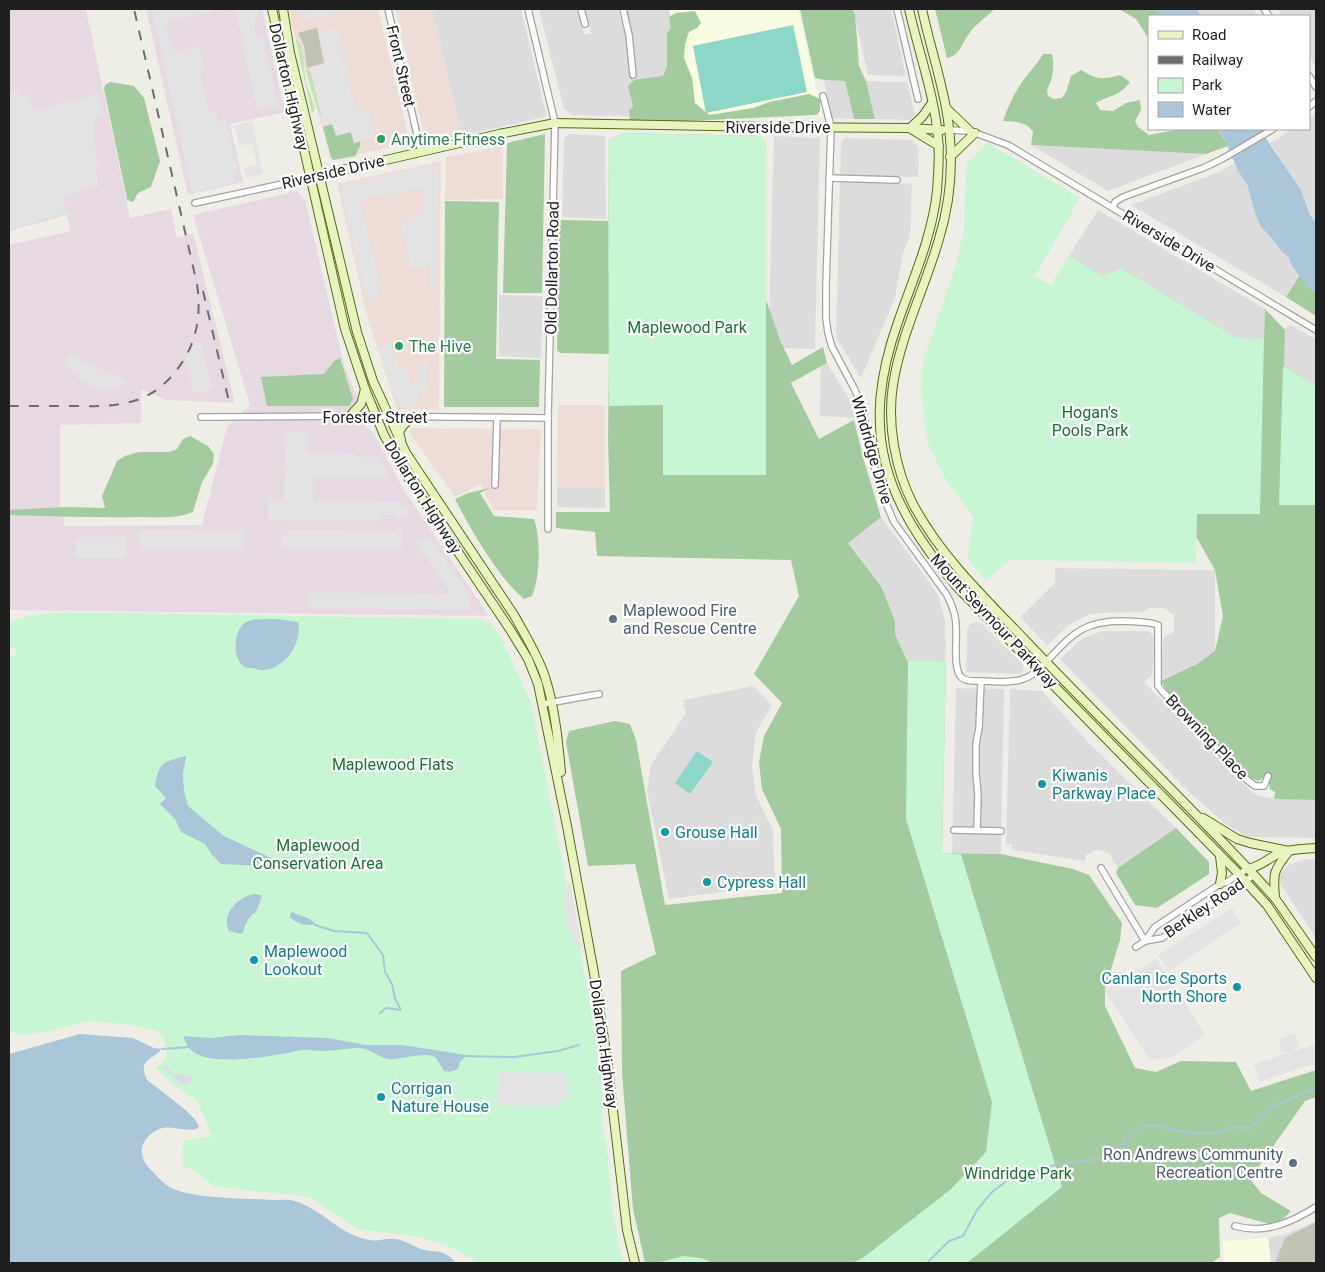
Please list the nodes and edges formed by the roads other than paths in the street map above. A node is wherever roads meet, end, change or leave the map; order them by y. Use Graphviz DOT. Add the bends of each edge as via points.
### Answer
graph roads {
  1 [pos="272,9"];
  2 [pos="283,9"];
  3 [pos="388,9"];
  4 [pos="528,9"];
  5 [pos="581,9"];
  6 [pos="622,9"];
  7 [pos="897,9"];
  8 [pos="909,9"];
  9 [pos="922,9"];
  10 [pos="585,24"];
  11 [pos="633,75"];
  12 [pos="822,96"];
  13 [pos="918,99"];
  14 [pos="932,103"];
  15 [pos="946,108"];
  16 [pos="555,123"];
  17 [pos="831,127"];
  18 [pos="910,128"];
  19 [pos="937,130"];
  20 [pos="948,130"];
  21 [pos="1271,130"];
  22 [pos="972,132"];
  23 [pos="939,146"];
  24 [pos="421,152"];
  25 [pos="950,157"];
  26 [pos="320,175"];
  27 [pos="310,178"];
  28 [pos="829,178"];
  29 [pos="897,180"];
  30 [pos="195,203"];
  31 [pos="1112,207"];
  32 [pos="1316,330"];
  33 [pos="365,389"];
  34 [pos="350,416"];
  35 [pos="376,416"];
  36 [pos="201,417"];
  37 [pos="388,417"];
  38 [pos="414,417"];
  39 [pos="497,418"];
  40 [pos="548,418"];
  41 [pos="403,446"];
  42 [pos="496,485"];
  43 [pos="548,530"];
  44 [pos="1045,662"];
  45 [pos="1038,669"];
  46 [pos="981,681"];
  47 [pos="599,694"];
  48 [pos="548,703"];
  49 [pos="1268,776"];
  50 [pos="1190,809"];
  51 [pos="954,830"];
  52 [pos="977,830"];
  53 [pos="1001,831"];
  54 [pos="1316,848"];
  55 [pos="1288,851"];
  56 [pos="1220,856"];
  57 [pos="1101,868"];
  58 [pos="1247,868"];
  59 [pos="1255,872"];
  60 [pos="1239,874"];
  61 [pos="1245,881"];
  62 [pos="1220,884"];
  63 [pos="1275,898"];
  64 [pos="1145,941"];
  65 [pos="1136,947"];
  66 [pos="1316,958"];
  67 [pos="1316,978"];
  68 [pos="1316,1207"];
  69 [pos="1235,1226"];
  70 [pos="635,1263"];
  1 -- 27 [label="main road, Dollarton Highway"];
  2 -- 26 [label="main road, Dollarton Highway" via="290,53"];
  3 -- 24 [label="street, Front Street"];
  4 -- 16 [label="street, Old Dollarton Road"];
  5 -- 10 [label="street"];
  6 -- 11 [label="street" via="629,35"];
  7 -- 13 [label="street"];
  8 -- 14 [label="main road, Mount Seymour Parkway"];
  9 -- 15 [label="main road, Mount Seymour Parkway"];
  12 -- 17 [label="street, Windridge Drive"];
  14 -- 18 [label="main road"];
  14 -- 19 [label="main road, Mount Seymour Parkway"];
  15 -- 20 [label="main road, Mount Seymour Parkway"];
  15 -- 22 [label="main road"];
  16 -- 17 [label="main road, Riverside Drive"];
  16 -- 24 [label="main road, Riverside Drive"];
  16 -- 40 [label="street, Old Dollarton Road"];
  17 -- 18 [label="main road, Riverside Drive"];
  17 -- 28 [label="street, Windridge Drive"];
  18 -- 19 [label="main road, Riverside Drive"];
  18 -- 23 [label="main road"];
  19 -- 20 [label="main road, Riverside Drive"];
  19 -- 23 [label="main road, Mount Seymour Parkway"];
  20 -- 22 [label="street, Riverside Drive"];
  20 -- 25 [label="main road, Mount Seymour Parkway"];
  21 -- 31 [label="street" via="1203,168 1122,197"];
  22 -- 25 [label="main road"];
  22 -- 31 [label="street, Riverside Drive" via="1008,145"];
  23 -- 45 [label="main road, Mount Seymour Parkway" via="937,192 927,240 883,372 880,428 884,461 898,500 933,559"];
  24 -- 26 [label="main road, Riverside Drive"];
  25 -- 44 [label="main road, Mount Seymour Parkway" via="949,192 940,237 906,333 893,386 892,432 897,460 912,502 952,563"];
  26 -- 27 [label="main road, Riverside Drive"];
  26 -- 37 [label="main road, Dollarton Highway" via="358,332"];
  27 -- 30 [label="street, Riverside Drive"];
  27 -- 33 [label="main road, Dollarton Highway" via="344,329"];
  28 -- 29 [label="street"];
  28 -- 46 [label="street, Windridge Drive" via="826,294 832,347 862,407 872,460 894,522 952,606 957,628 956,665 960,677 966,681"];
  31 -- 32 [label="street, Riverside Drive"];
  33 -- 34 [label="main road" via="361,404"];
  33 -- 35 [label="main road, Dollarton Highway"];
  34 -- 35 [label="street, Forester Street"];
  34 -- 36 [label="street, Forester Street"];
  35 -- 37 [label="street, Forester Street"];
  35 -- 48 [label="main road, Dollarton Highway" via="405,473 528,659"];
  37 -- 38 [label="street, Forester Street"];
  37 -- 41 [label="main road, Dollarton Highway"];
  38 -- 39 [label="street, Forester Street"];
  38 -- 41 [label="main road" via="406,421 399,432"];
  39 -- 40 [label="street, Forester Street"];
  39 -- 42 [label="street"];
  40 -- 43 [label="street, Old Dollarton Road"];
  41 -- 48 [label="main road, Dollarton Highway" via="529,641 545,677"];
  44 -- 45 [label="street, Browning Place"];
  44 -- 49 [label="street, Browning Place" via="1076,632 1097,623 1150,622 1158,625 1158,686 1246,779 1255,786 1264,786"];
  44 -- 50 [label="main road, Mount Seymour Parkway"];
  45 -- 46 [label="street, Browning Place" via="1023,680"];
  45 -- 56 [label="main road, Mount Seymour Parkway"];
  46 -- 52 [label="street" via="976,744"];
  47 -- 48 [label="street"];
  48 -- 70 [label="main road, Dollarton Highway" via="557,730 567,826 604,1036 626,1230"];
  50 -- 55 [label="main road" via="1238,839"];
  50 -- 58 [label="main road, Mount Seymour Parkway"];
  51 -- 52 [label="street"];
  52 -- 53 [label="street"];
  54 -- 55 [label="main road, Berkley Road"];
  55 -- 59 [label="main road, Berkley Road" via="1279,853"];
  55 -- 63 [label="main road" via="1273,878"];
  56 -- 60 [label="main road, Mount Seymour Parkway"];
  56 -- 62 [label="main road"];
  57 -- 64 [label="street"];
  58 -- 59 [label="main road, Berkley Road"];
  58 -- 60 [label="street, Berkley Road"];
  59 -- 61 [label="street, Berkley Road"];
  59 -- 63 [label="main road"];
  60 -- 61 [label="main road, Mount Seymour Parkway"];
  60 -- 62 [label="street, Berkley Road"];
  61 -- 64 [label="street, Berkley Road" via="1162,938"];
  61 -- 67 [label="main road, Mount Seymour Parkway" via="1280,923"];
  62 -- 64 [label="street, Berkley Road" via="1155,927"];
  63 -- 66 [label="main road"];
  64 -- 65 [label="street, Berkley Road"];
  68 -- 69 [label="street" via="1295,1220 1272,1228"];
}
